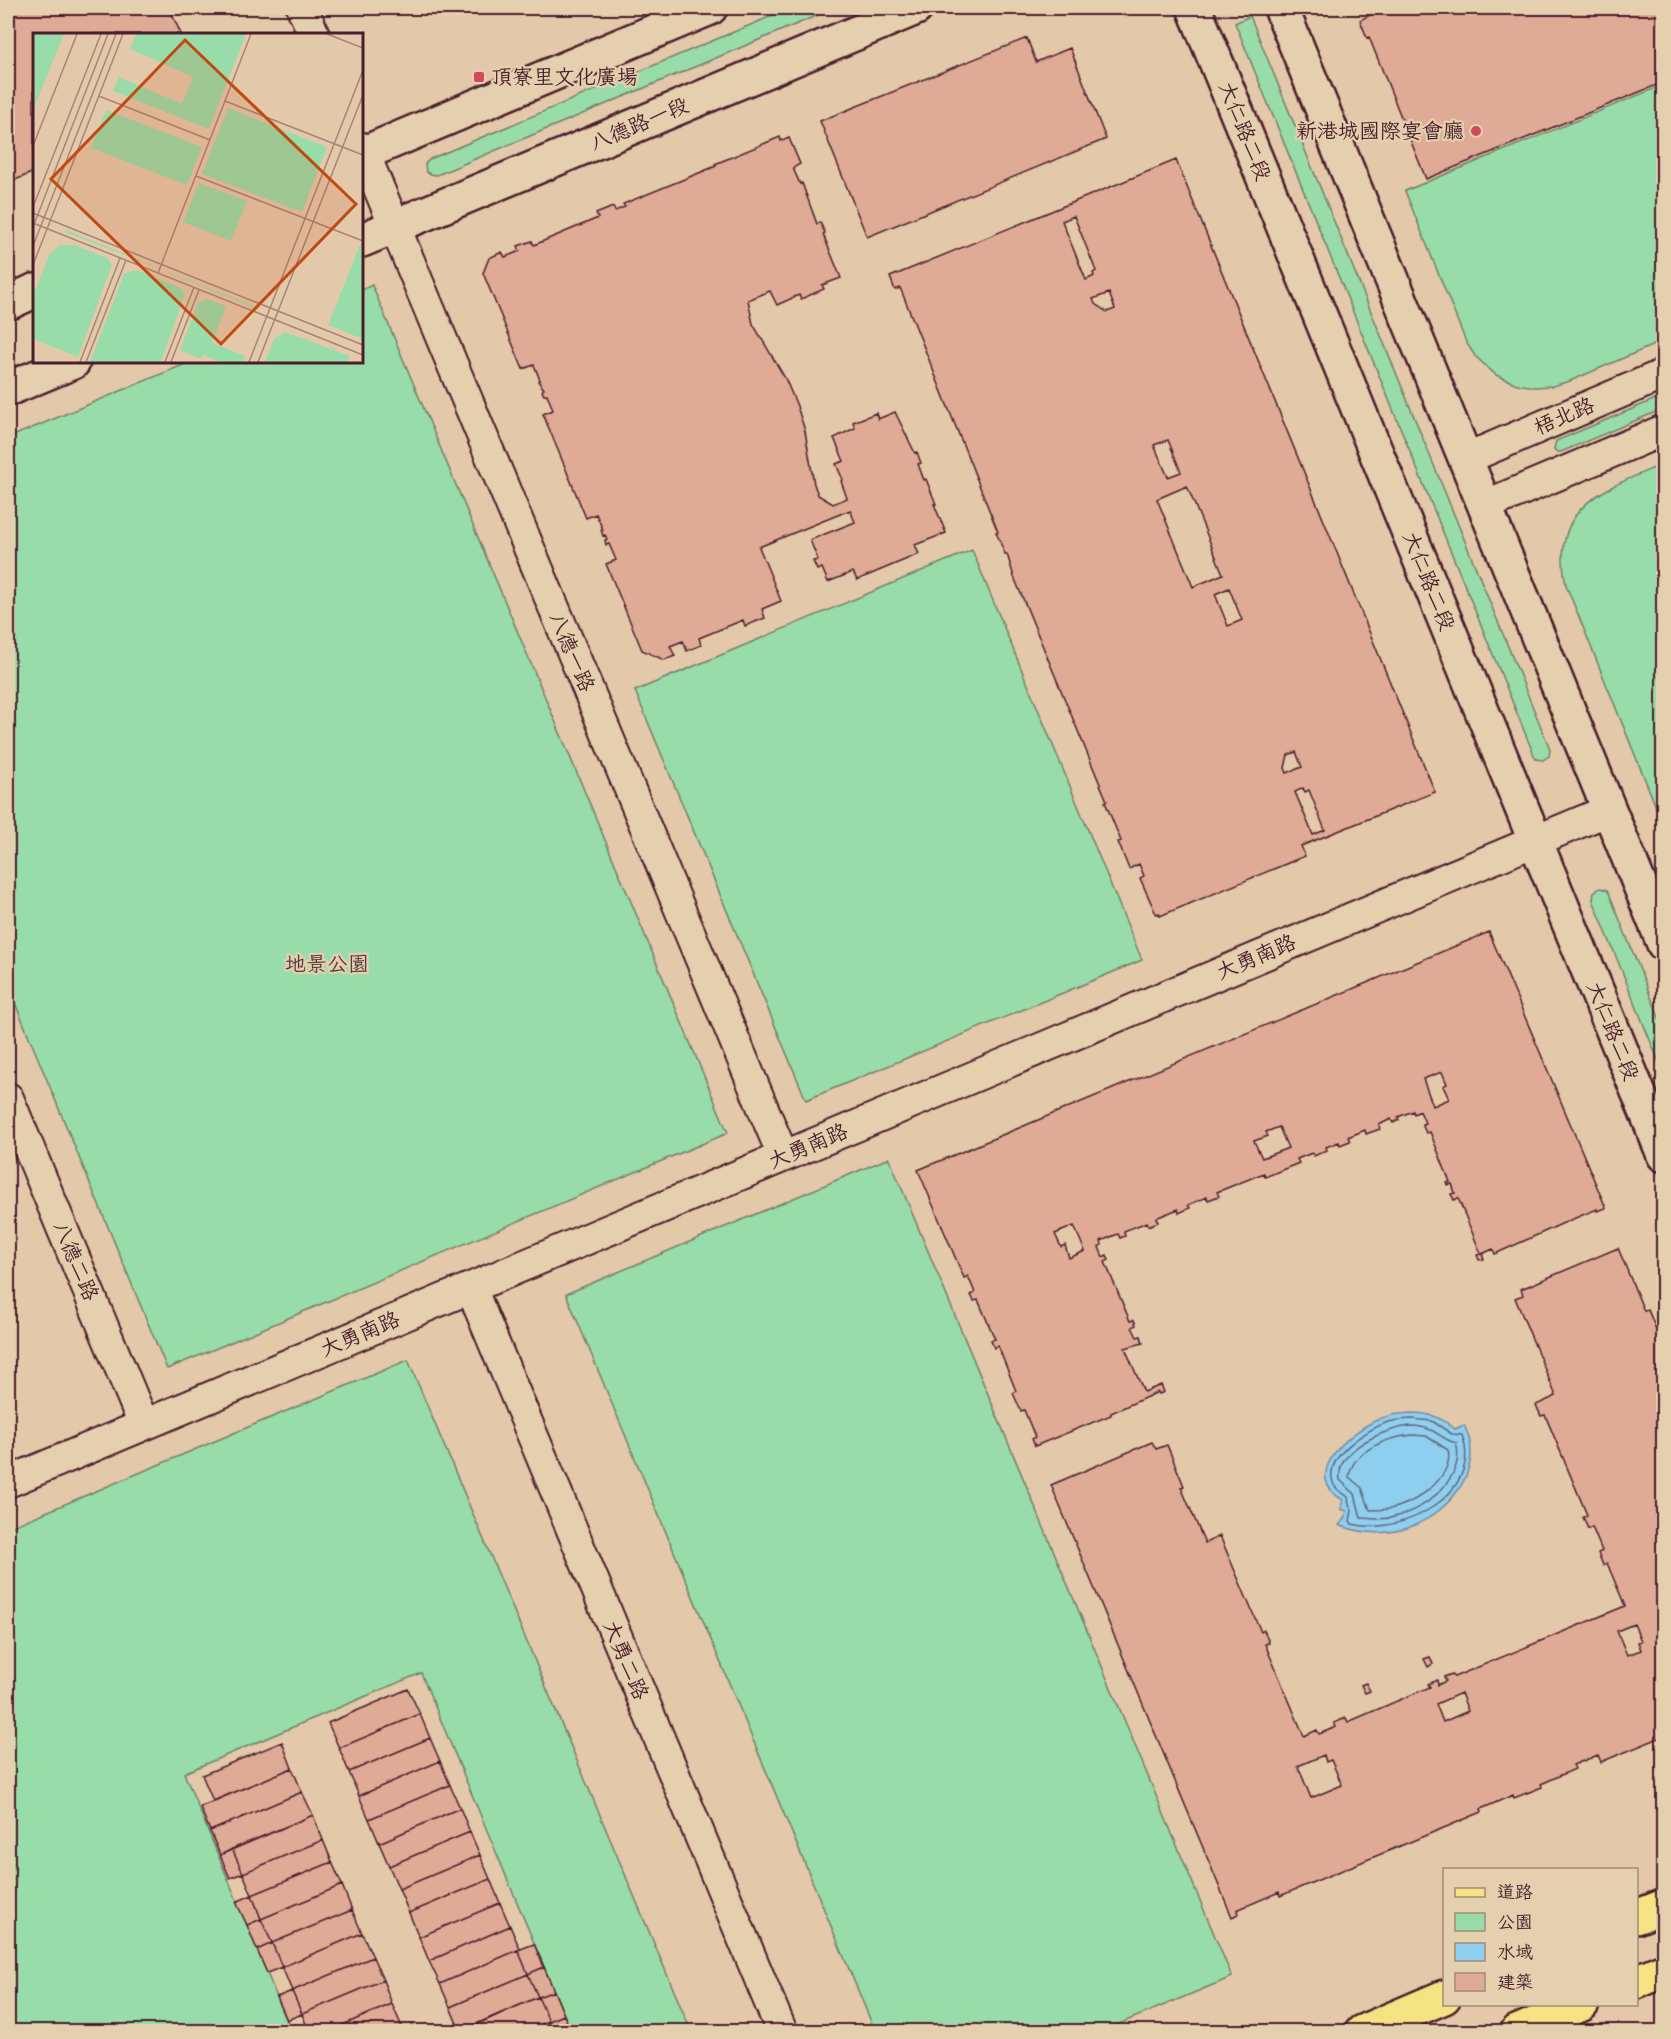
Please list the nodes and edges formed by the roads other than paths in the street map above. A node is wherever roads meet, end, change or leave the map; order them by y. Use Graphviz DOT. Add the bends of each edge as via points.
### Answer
graph roads {
  1 [pos="302,8"];
  2 [pos="710,8"];
  3 [pos="916,8"];
  4 [pos="1194,8"];
  5 [pos="1281,8"];
  6 [pos="314,33"];
  7 [pos="363,152"];
  8 [pos="363,154"];
  9 [pos="394,226"];
  10 [pos="363,240"];
  11 [pos="33,291"];
  12 [pos="8,303"];
  13 [pos="66,363"];
  14 [pos="1664,374"];
  15 [pos="8,388"];
  16 [pos="1664,430"];
  17 [pos="1465,459"];
  18 [pos="1484,506"];
  19 [pos="1609,810"];
  20 [pos="1535,841"];
  21 [pos="1664,944"];
  22 [pos="8,1098"];
  23 [pos="1664,1155"];
  24 [pos="783,1156"];
  25 [pos="471,1287"];
  26 [pos="144,1425"];
  27 [pos="8,1482"];
  28 [pos="1664,1906"];
  29 [pos="1638,1916"];
  30 [pos="1664,1971"];
  31 [pos="1638,1981"];
  32 [pos="1443,1997"];
  33 [pos="1577,2006"];
  34 [pos="783,2031"];
  35 [pos="1362,2031"];
  36 [pos="1517,2031"];
  1 -- 6 [label="street"];
  2 -- 7 [label="street"];
  3 -- 9 [label="street, 八德路一段"];
  4 -- 20 [label="street, 大仁路二段"];
  5 -- 17 [label="street"];
  8 -- 9 [label="street, 八德一路"];
  9 -- 10 [label="street, 八德路一段"];
  9 -- 24 [label="street, 八德一路"];
  11 -- 12 [label="street"];
  13 -- 15 [label="street"];
  14 -- 17 [label="street, 梧北路"];
  16 -- 18 [label="street"];
  17 -- 18 [label="street"];
  18 -- 19 [label="street"];
  19 -- 20 [label="street, 大勇南路"];
  19 -- 21 [label="street"];
  20 -- 23 [label="street, 大仁路二段"];
  20 -- 24 [label="street, 大勇南路"];
  22 -- 26 [label="street, 八德二路"];
  24 -- 25 [label="street, 大勇南路"];
  25 -- 26 [label="street, 大勇南路"];
  25 -- 34 [label="street, 大勇二路"];
  26 -- 27 [label="street, 大勇南路"];
  28 -- 29 [label="main road"];
  30 -- 31 [label="main road"];
  32 -- 35 [label="main road"];
  33 -- 36 [label="main road"];
}
